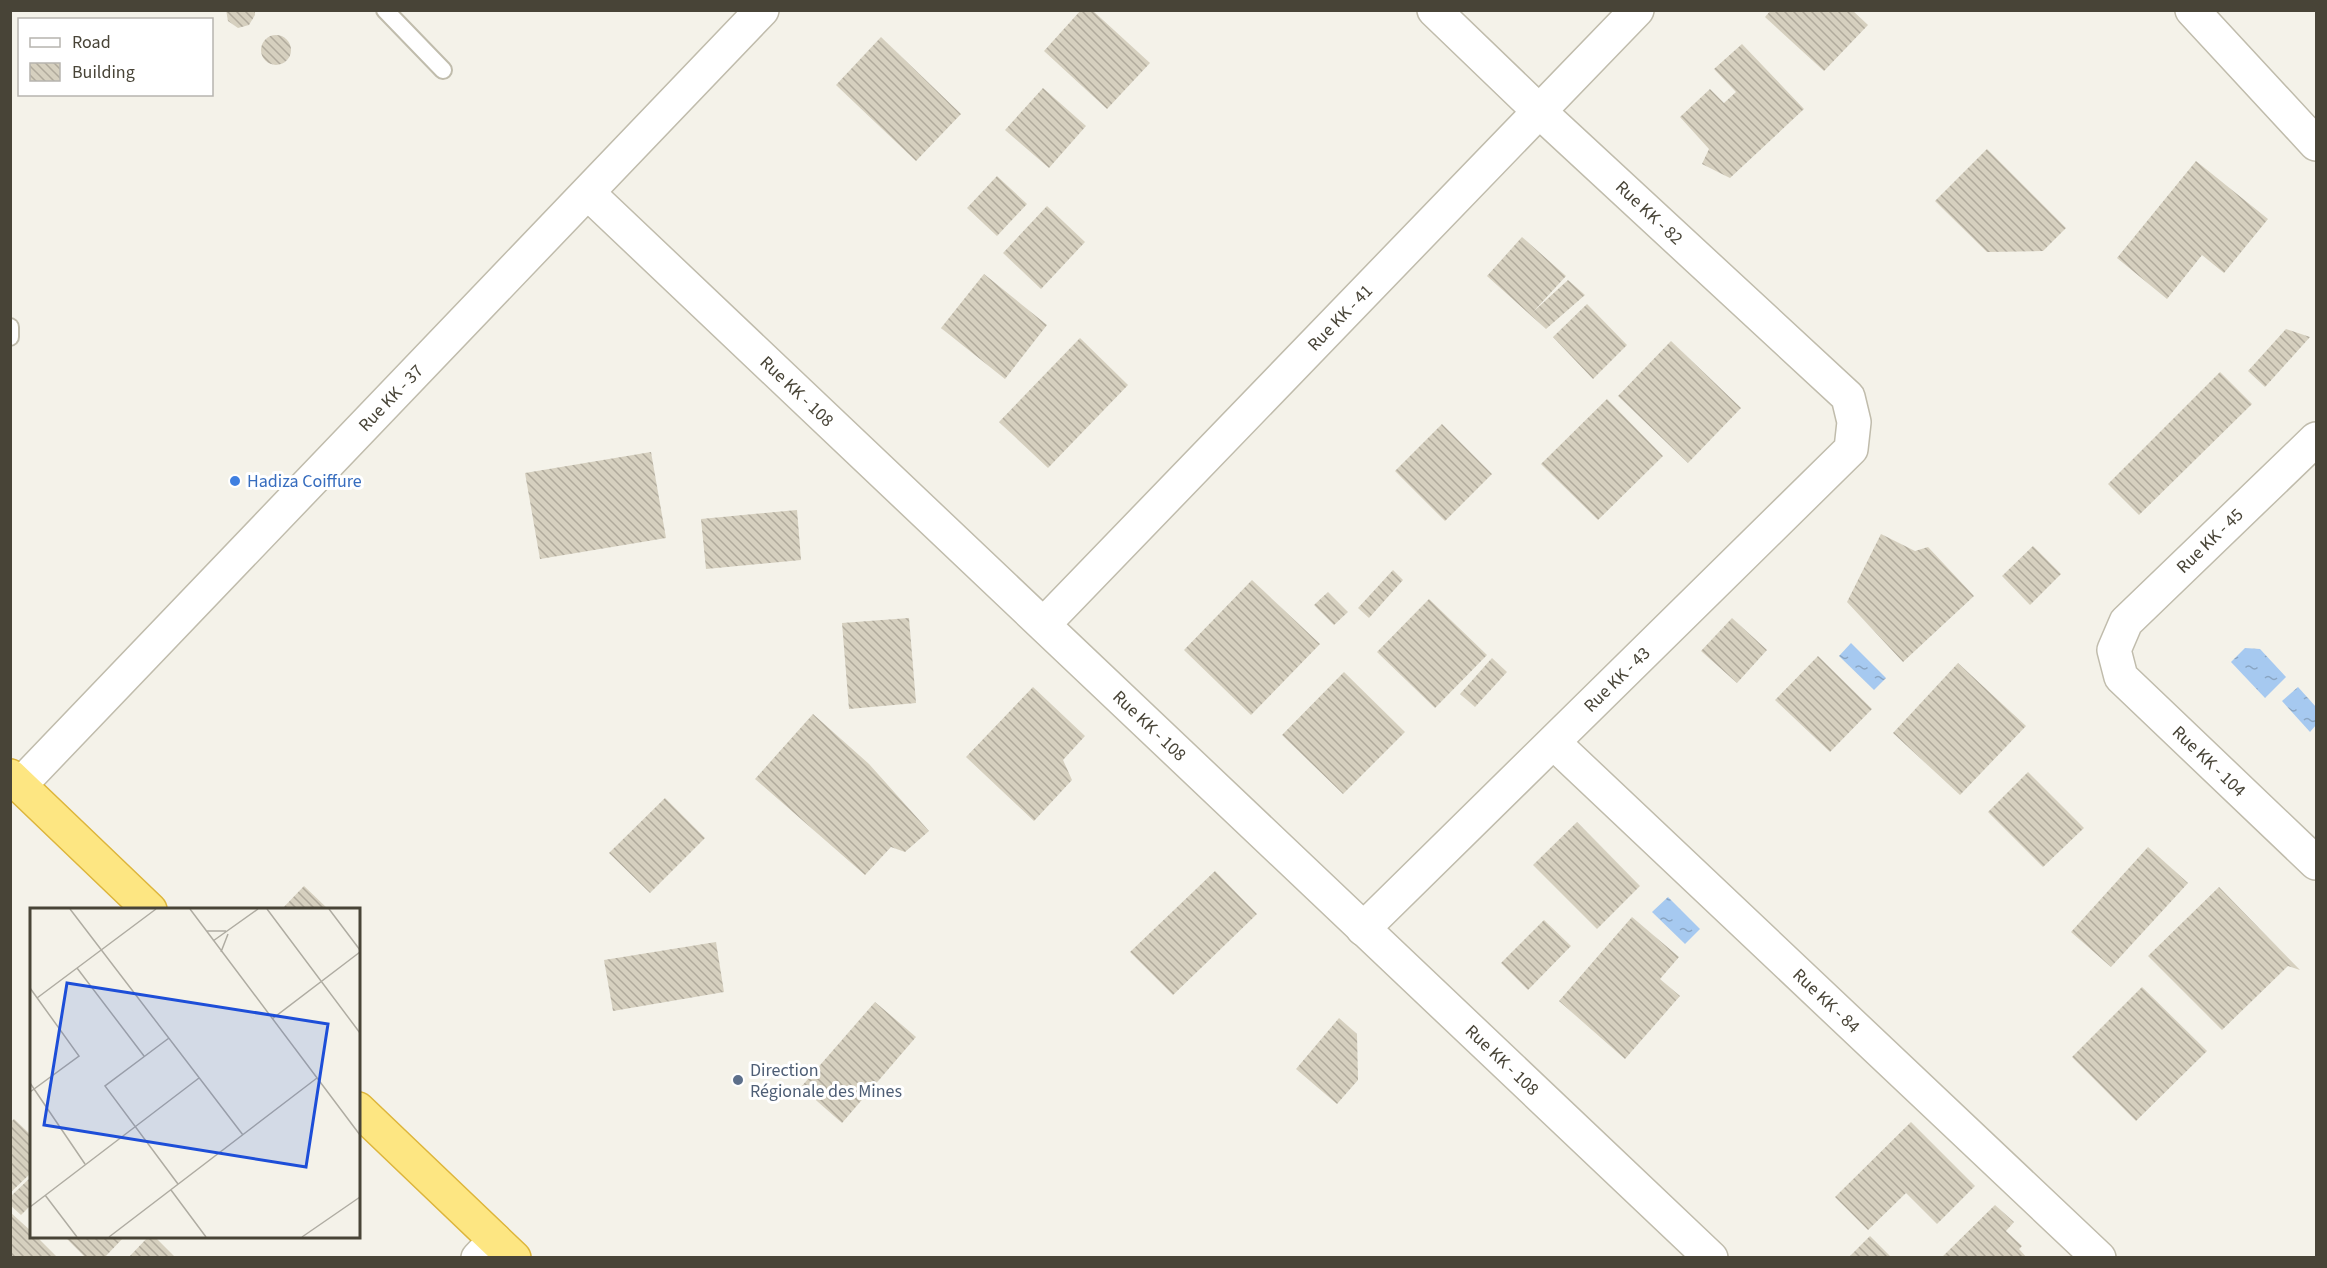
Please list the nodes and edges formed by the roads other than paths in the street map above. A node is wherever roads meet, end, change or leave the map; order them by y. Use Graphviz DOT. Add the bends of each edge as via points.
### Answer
graph roads {
  1 [pos="385,10"];
  2 [pos="762,10"];
  3 [pos="1434,10"];
  4 [pos="1637,10"];
  5 [pos="2192,10"];
  6 [pos="443,70"];
  7 [pos="1540,112"];
  8 [pos="2316,144"];
  9 [pos="588,193"];
  10 [pos="10,327"];
  11 [pos="10,338"];
  12 [pos="1854,422"];
  13 [pos="2316,439"];
  14 [pos="1044,624"];
  15 [pos="2114,650"];
  16 [pos="1554,743"];
  17 [pos="15,780"];
  18 [pos="2316,864"];
  19 [pos="149,908"];
  20 [pos="1363,929"];
  21 [pos="360,1111"];
  22 [pos="496,1252"];
  23 [pos="1711,1257"];
  24 [pos="2099,1257"];
  1 -- 6 [label="lane"];
  2 -- 9 [label="street, Rue KK - 37"];
  3 -- 7 [label="street, Rue KK - 82"];
  4 -- 7 [label="street, Rue KK - 41"];
  5 -- 8 [label="street"];
  7 -- 12 [label="street, Rue KK - 82" via="1848,397"];
  7 -- 14 [label="street, Rue KK - 41"];
  9 -- 14 [label="street, Rue KK - 108"];
  9 -- 17 [label="street, Rue KK - 37"];
  10 -- 11 [label="lane"];
  12 -- 16 [label="street, Rue KK - 43" via="1851,449"];
  13 -- 15 [label="street, Rue KK - 45" via="2126,622"];
  14 -- 20 [label="street, Rue KK - 108"];
  15 -- 18 [label="street, Rue KK - 104" via="2121,677"];
  16 -- 20 [label="street, Rue KK - 43"];
  16 -- 24 [label="street, Rue KK - 84"];
  17 -- 19 [label="highway"];
  20 -- 23 [label="street, Rue KK - 108"];
  21 -- 22 [label="highway"];
}
